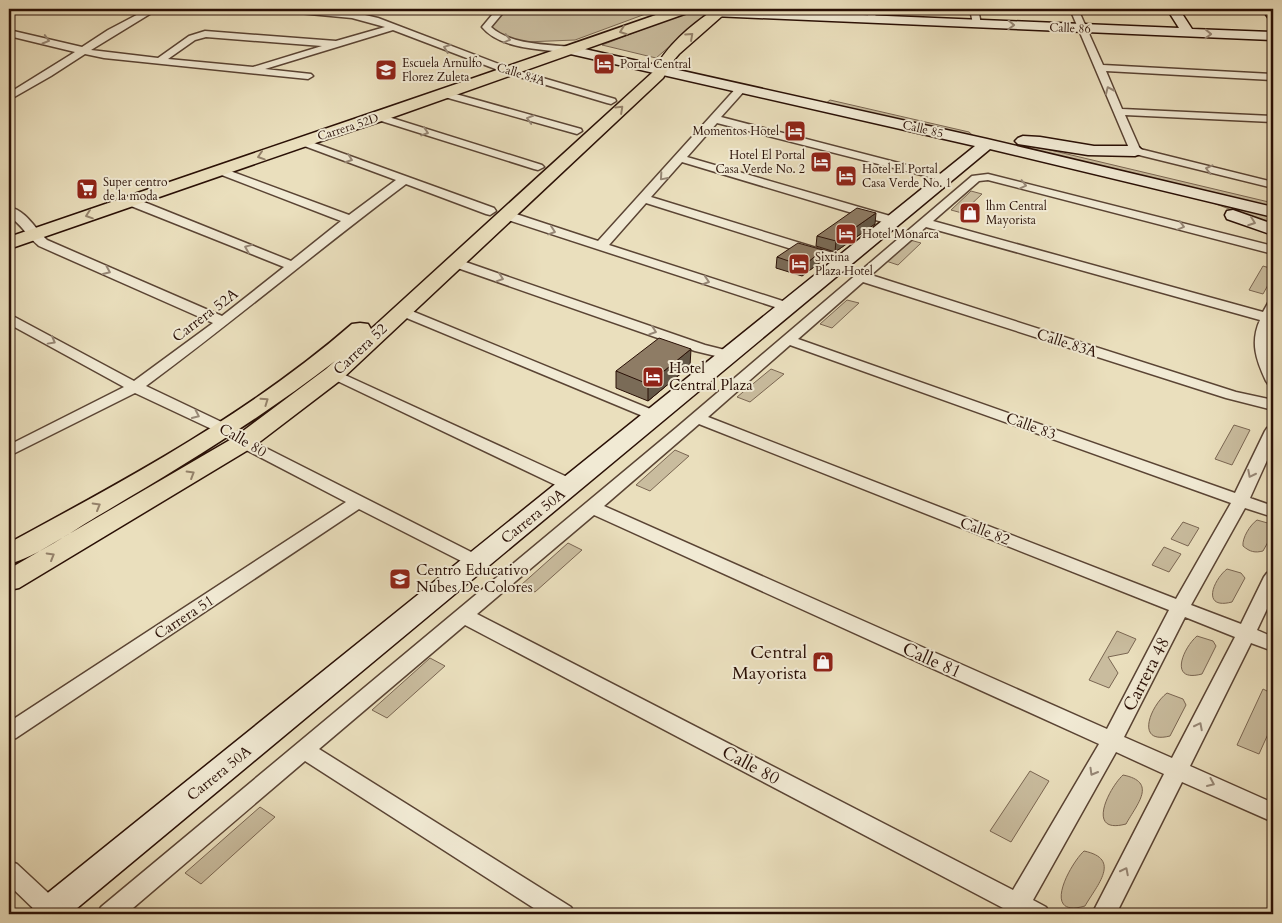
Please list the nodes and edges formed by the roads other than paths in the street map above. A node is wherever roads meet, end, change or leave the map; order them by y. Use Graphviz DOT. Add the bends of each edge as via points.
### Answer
graph roads {
  1 [pos="154,9"];
  2 [pos="288,9"];
  3 [pos="502,9"];
  4 [pos="685,9"];
  5 [pos="974,9"];
  6 [pos="1074,9"];
  7 [pos="1173,9"];
  8 [pos="1268,9"];
  9 [pos="720,11"];
  10 [pos="872,14"];
  11 [pos="1273,16"];
  12 [pos="977,24"];
  13 [pos="394,27"];
  14 [pos="1082,28"];
  15 [pos="9,33"];
  16 [pos="1188,33"];
  17 [pos="1273,36"];
  18 [pos="336,44"];
  19 [pos="588,44"];
  20 [pos="571,50"];
  21 [pos="81,52"];
  22 [pos="158,61"];
  23 [pos="658,66"];
  24 [pos="1099,68"];
  25 [pos="250,70"];
  26 [pos="509,71"];
  27 [pos="308,76"];
  28 [pos="1273,76"];
  29 [pos="742,88"];
  30 [pos="445,94"];
  31 [pos="9,97"];
  32 [pos="611,100"];
  33 [pos="1118,112"];
  34 [pos="379,118"];
  35 [pos="715,119"];
  36 [pos="1273,119"];
  37 [pos="577,132"];
  38 [pos="986,138"];
  39 [pos="303,142"];
  40 [pos="1022,142"];
  41 [pos="1135,151"];
  42 [pos="679,158"];
  43 [pos="538,167"];
  44 [pos="218,170"];
  45 [pos="1124,176"];
  46 [pos="945,178"];
  47 [pos="405,179"];
  48 [pos="1273,185"];
  49 [pos="644,198"];
  50 [pos="1273,200"];
  51 [pos="130,201"];
  52 [pos="9,211"];
  53 [pos="1273,212"];
  54 [pos="498,213"];
  55 [pos="350,220"];
  56 [pos="893,221"];
  57 [pos="926,223"];
  58 [pos="1273,230"];
  59 [pos="33,234"];
  60 [pos="9,242"];
  61 [pos="600,247"];
  62 [pos="1273,250"];
  63 [pos="844,261"];
  64 [pos="454,262"];
  65 [pos="293,266"];
  66 [pos="862,277"];
  67 [pos="787,307"];
  68 [pos="402,311"];
  69 [pos="1270,312"];
  70 [pos="9,318"];
  71 [pos="223,322"];
  72 [pos="788,340"];
  73 [pos="728,355"];
  74 [pos="334,374"];
  75 [pos="1273,381"];
  76 [pos="135,387"];
  77 [pos="1273,405"];
  78 [pos="654,416"];
  79 [pos="698,418"];
  80 [pos="1273,431"];
  81 [pos="234,435"];
  82 [pos="11,447"];
  83 [pos="570,485"];
  84 [pos="359,501"];
  85 [pos="1240,501"];
  86 [pos="591,508"];
  87 [pos="1273,512"];
  88 [pos="9,555"];
  89 [pos="477,562"];
  90 [pos="1273,577"];
  91 [pos="9,581"];
  92 [pos="1180,608"];
  93 [pos="464,616"];
  94 [pos="1246,634"];
  95 [pos="1273,644"];
  96 [pos="9,732"];
  97 [pos="1112,740"];
  98 [pos="304,750"];
  99 [pos="1177,768"];
  100 [pos="1273,813"];
  101 [pos="9,871"];
  102 [pos="1022,911"];
  103 [pos="49,912"];
  104 [pos="109,914"];
  105 [pos="563,914"];
  106 [pos="1104,914"];
  1 -- 21 [label="street"];
  2 -- 13 [label="street, Calle 84A" via="352,15"];
  3 -- 20 [label="street, one-way" via="486,27 494,35"];
  4 -- 19 [label="main road, Carrera 52D, one-way"];
  5 -- 12 [label="street"];
  6 -- 14 [label="street"];
  7 -- 16 [label="street"];
  8 -- 11 [label="street"];
  9 -- 10 [label="street, Calle 86"];
  23 -- 9 [label="main road, Carrera 52, one-way"];
  10 -- 12 [label="street, Calle 86"];
  12 -- 14 [label="street, Calle 86, one-way"];
  13 -- 18 [label="street"];
  26 -- 13 [label="street, Calle 84A, one-way"];
  14 -- 16 [label="street, Calle 86"];
  14 -- 24 [label="street"];
  15 -- 21 [label="street, one-way" via="36,37"];
  16 -- 17 [label="street, Calle 86, one-way"];
  18 -- 22 [label="street" via="205,34 192,38"];
  18 -- 25 [label="street"];
  19 -- 20 [label="main road, Carrera 52D"];
  19 -- 23 [label="street, Calle 85"];
  20 -- 23 [label="street, Calle 85"];
  20 -- 26 [label="main road, Carrera 52D"];
  21 -- 22 [label="street"];
  21 -- 31 [label="street"];
  22 -- 25 [label="street"];
  23 -- 29 [label="street, Calle 85"];
  23 -- 32 [label="main road, Carrera 52"];
  23 -- 38 [label="street, Calle 85"];
  54 -- 23 [label="main road, Carrera 52, one-way"];
  24 -- 28 [label="street"];
  33 -- 24 [label="street, one-way"];
  25 -- 27 [label="street"];
  26 -- 30 [label="main road, Carrera 52D"];
  26 -- 32 [label="street, Calle 84A"];
  29 -- 35 [label="street"];
  29 -- 38 [label="street, Calle 85"];
  30 -- 34 [label="main road, Carrera 52D"];
  37 -- 30 [label="street, one-way"];
  32 -- 37 [label="main road, Carrera 52"];
  33 -- 36 [label="street"];
  33 -- 41 [label="street"];
  34 -- 39 [label="main road, Carrera 52D"];
  34 -- 43 [label="street, one-way"];
  35 -- 42 [label="street"];
  35 -- 46 [label="street"];
  37 -- 43 [label="main road, Carrera 52"];
  38 -- 40 [label="street"];
  38 -- 45 [label="street, Calle 85"];
  38 -- 46 [label="street, Carrera 50A"];
  39 -- 44 [label="main road, Carrera 52D, one-way"];
  39 -- 47 [label="street, one-way"];
  40 -- 41 [label="street" via="1047,142 1089,150"];
  40 -- 50 [label="street"];
  48 -- 41 [label="street, one-way"];
  42 -- 49 [label="street, one-way"];
  42 -- 56 [label="street"];
  43 -- 54 [label="main road, Carrera 52"];
  44 -- 51 [label="main road, Carrera 52D"];
  44 -- 55 [label="street"];
  45 -- 53 [label="street, Calle 85"];
  45 -- 58 [label="street, one-way"];
  46 -- 56 [label="street, Carrera 50A"];
  47 -- 54 [label="street"];
  47 -- 55 [label="street, Carrera 52A"];
  49 -- 61 [label="street"];
  49 -- 63 [label="street"];
  51 -- 59 [label="main road, Carrera 52D, one-way"];
  65 -- 51 [label="street, one-way"];
  52 -- 59 [label="street" via="26,222"];
  54 -- 61 [label="street, one-way"];
  54 -- 64 [label="main road, Carrera 52"];
  81 -- 54 [label="main road, Carrera 52, one-way" via="290,384"];
  55 -- 65 [label="street, Carrera 52A"];
  56 -- 63 [label="street, Carrera 50A"];
  57 -- 62 [label="street, one-way" via="976,178 988,177"];
  57 -- 66 [label="street"];
  57 -- 69 [label="street"];
  59 -- 60 [label="main road, Carrera 52D"];
  59 -- 71 [label="street, one-way" via="42,243"];
  61 -- 67 [label="street, one-way"];
  63 -- 67 [label="street, Carrera 50A"];
  64 -- 68 [label="main road, Carrera 52"];
  64 -- 73 [label="street, one-way"];
  65 -- 71 [label="street, Carrera 52A"];
  66 -- 72 [label="street"];
  66 -- 77 [label="street, Calle 83A" via="1231,395"];
  67 -- 73 [label="street, Carrera 50A"];
  68 -- 74 [label="main road, Carrera 52"];
  68 -- 78 [label="street"];
  69 -- 75 [label="street" via="1260,340"];
  70 -- 76 [label="street, Calle 80, one-way"];
  71 -- 76 [label="street, Carrera 52A"];
  72 -- 79 [label="street"];
  72 -- 85 [label="street, Calle 83"];
  73 -- 78 [label="street, Carrera 50A"];
  74 -- 81 [label="main road, Carrera 52"];
  74 -- 83 [label="street"];
  76 -- 81 [label="street, Calle 80, one-way"];
  76 -- 82 [label="street, Carrera 52A"];
  78 -- 83 [label="street, Carrera 50A"];
  79 -- 86 [label="street"];
  79 -- 92 [label="street, Calle 82"];
  80 -- 85 [label="street, Carrera 48, one-way"];
  81 -- 84 [label="street, Calle 80"];
  88 -- 81 [label="main road, Carrera 52, one-way"];
  91 -- 81 [label="main road, Carrera 52, one-way"];
  83 -- 89 [label="street, Carrera 50A"];
  84 -- 89 [label="street, Calle 80"];
  84 -- 96 [label="street, Carrera 51"];
  85 -- 87 [label="street, Calle 83"];
  85 -- 92 [label="street, Carrera 48"];
  86 -- 93 [label="street"];
  86 -- 97 [label="street, Calle 81"];
  89 -- 103 [label="street, Carrera 50A"];
  90 -- 94 [label="street"];
  92 -- 94 [label="street, Calle 82"];
  92 -- 97 [label="street, Carrera 48"];
  93 -- 98 [label="street"];
  93 -- 102 [label="street, Calle 80"];
  94 -- 95 [label="street, Calle 82"];
  99 -- 94 [label="street, one-way"];
  97 -- 99 [label="street, Calle 81"];
  97 -- 102 [label="street, Carrera 48, one-way"];
  98 -- 104 [label="street"];
  98 -- 105 [label="street"];
  99 -- 100 [label="street, Calle 81, one-way"];
  106 -- 99 [label="street, one-way"];
  101 -- 103 [label="street"];
}
